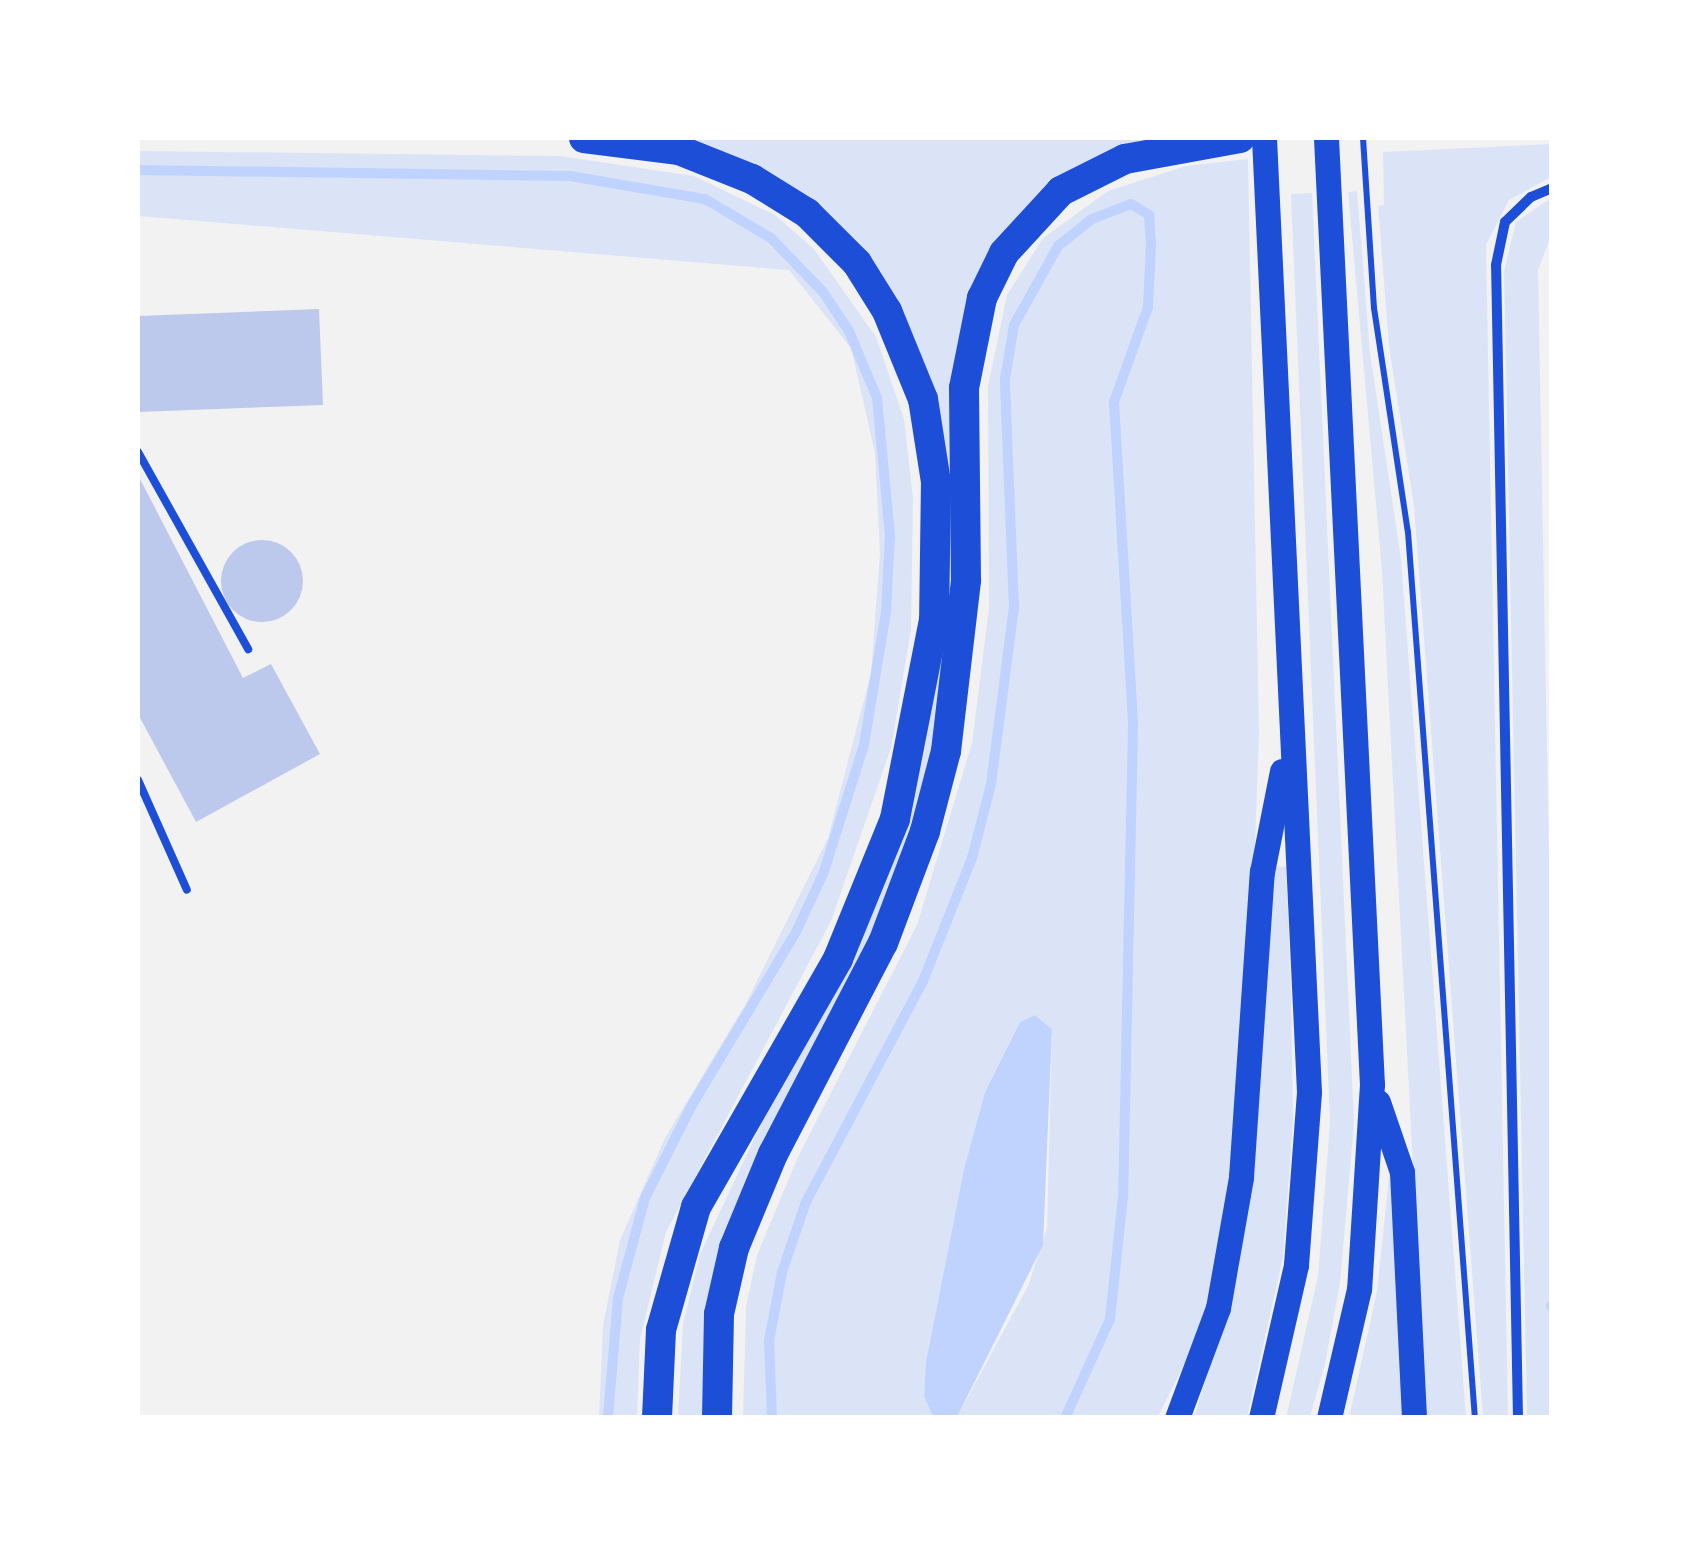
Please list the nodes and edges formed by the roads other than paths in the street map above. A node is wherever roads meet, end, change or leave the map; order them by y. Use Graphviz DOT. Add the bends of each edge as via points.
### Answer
graph roads {
  1 [pos="584,138"];
  2 [pos="1240,138"];
  3 [pos="1264,138"];
  4 [pos="1326,138"];
  5 [pos="1552,188"];
  6 [pos="138,452"];
  7 [pos="248,649"];
  8 [pos="1289,732"];
  9 [pos="138,780"];
  10 [pos="188,890"];
  11 [pos="1372,1084"];
  12 [pos="657,1418"];
  13 [pos="717,1418"];
  14 [pos="1176,1418"];
  15 [pos="1261,1418"];
  16 [pos="1330,1418"];
  17 [pos="1414,1418"];
  18 [pos="1518,1418"];
  1 -- 12 [label="highway" via="679,150 752,179 857,262 910,360 936,482 934,620 894,820 838,959 696,1206 668,1291"];
  2 -- 13 [label="highway" via="1125,159 1061,191 1004,253 982,298 964,388 966,580 946,752 926,831 883,943 773,1154 734,1248 719,1314"];
  3 -- 8 [label="main road"];
  4 -- 11 [label="main road"];
  5 -- 18 [label="street" via="1531,196 1505,222 1496,264"];
  6 -- 7 [label="lane"];
  8 -- 14 [label="main road" via="1262,872 1242,1177 1218,1308"];
  8 -- 15 [label="main road" via="1308,1092 1306,1189 1287,1322"];
  9 -- 10 [label="lane"];
  11 -- 16 [label="main road" via="1358,1289"];
  11 -- 17 [label="main road" via="1402,1172"];
}
